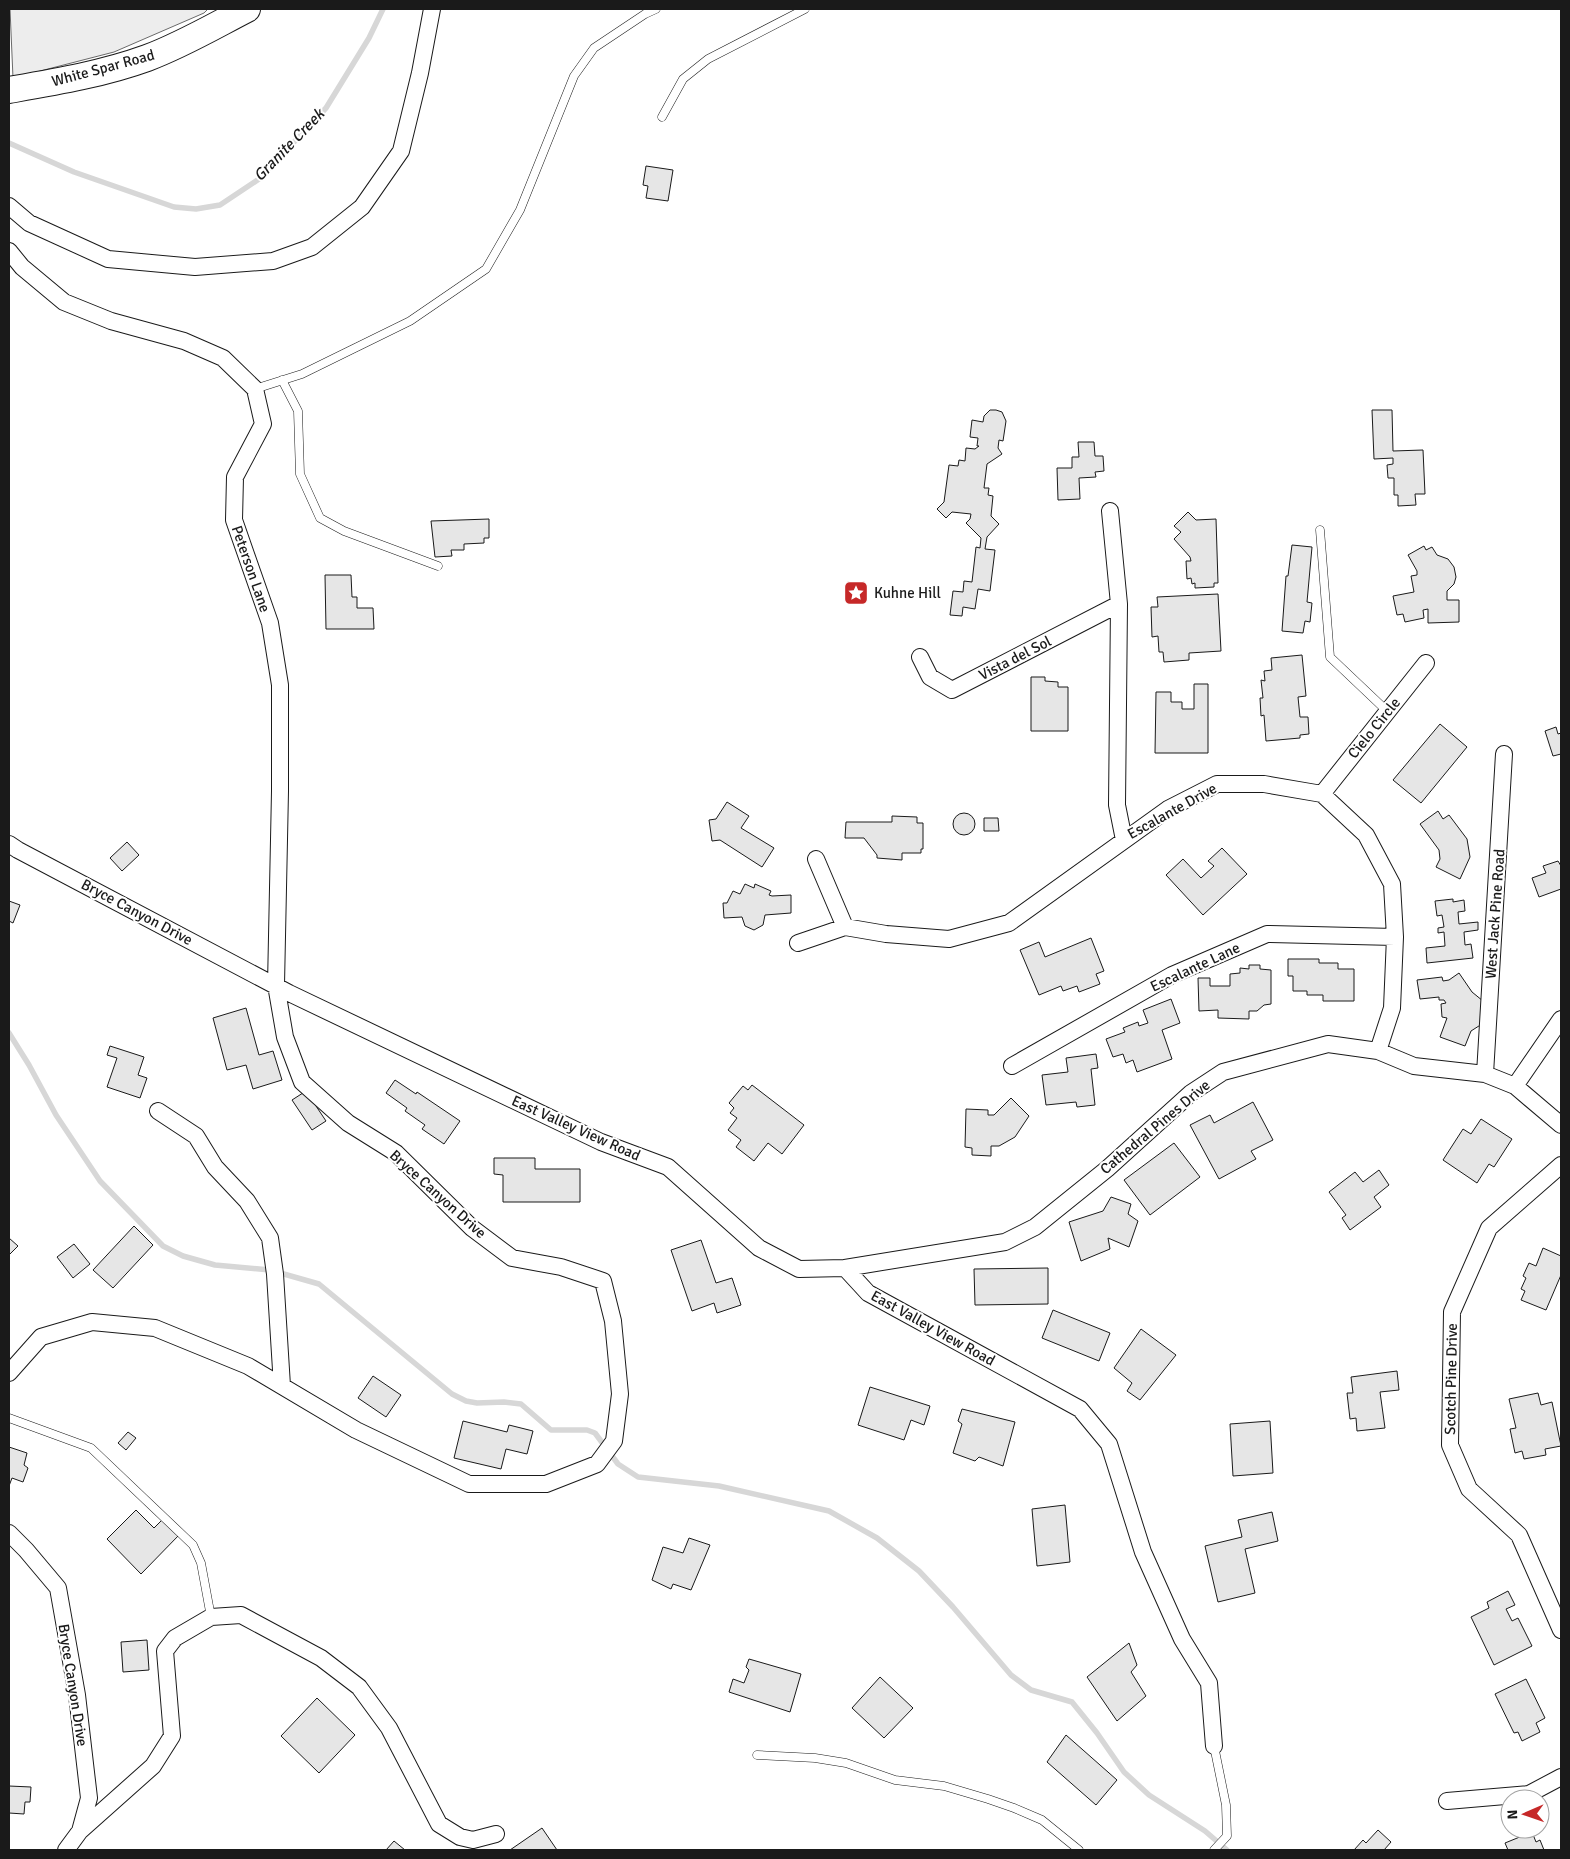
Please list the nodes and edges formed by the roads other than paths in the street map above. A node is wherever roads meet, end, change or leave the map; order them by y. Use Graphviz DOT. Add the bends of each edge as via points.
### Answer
graph roads {
  1 [pos="247,9"];
  2 [pos="432,9"];
  3 [pos="656,9"];
  4 [pos="805,9"];
  5 [pos="9,90"];
  6 [pos="662,117"];
  7 [pos="9,206"];
  8 [pos="9,251"];
  9 [pos="282,380"];
  10 [pos="255,389"];
  11 [pos="1110,511"];
  12 [pos="1320,530"];
  13 [pos="438,566"];
  14 [pos="1119,604"];
  15 [pos="920,657"];
  16 [pos="1426,663"];
  17 [pos="1388,712"];
  18 [pos="1504,754"];
  19 [pos="1322,794"];
  20 [pos="1124,840"];
  21 [pos="9,844"];
  22 [pos="816,859"];
  23 [pos="845,928"];
  24 [pos="1395,937"];
  25 [pos="798,943"];
  26 [pos="276,985"];
  27 [pos="1561,1007"];
  28 [pos="1559,1022"];
  29 [pos="1378,1050"];
  30 [pos="1012,1066"];
  31 [pos="1485,1074"];
  32 [pos="1515,1086"];
  33 [pos="158,1110"];
  34 [pos="1561,1126"];
  35 [pos="1561,1164"];
  36 [pos="845,1268"];
  37 [pos="9,1373"];
  38 [pos="282,1386"];
  39 [pos="9,1418"];
  40 [pos="9,1533"];
  41 [pos="210,1617"];
  42 [pos="1561,1630"];
  43 [pos="1214,1746"];
  44 [pos="757,1754"];
  45 [pos="1561,1777"];
  46 [pos="1447,1801"];
  47 [pos="80,1831"];
  48 [pos="496,1834"];
  49 [pos="66,1850"];
  50 [pos="1079,1850"];
  51 [pos="1214,1850"];
  1 -- 5 [label="main road, White Spar Road" via="146,58 80,77"];
  2 -- 7 [label="street" via="401,151 362,207 312,247 273,261 195,267 108,259 29,224"];
  3 -- 9 [label="lane" via="594,48 574,76 520,210 486,269 410,321 302,374"];
  4 -- 6 [label="lane" via="708,59 683,79"];
  8 -- 10 [label="street" via="22,267 64,302 111,321 184,341 223,358"];
  9 -- 10 [label="lane"];
  9 -- 13 [label="lane" via="298,411 300,474 320,518 344,531"];
  10 -- 26 [label="street, Peterson Lane" via="264,424 235,477 234,520 270,623 280,685"];
  11 -- 14 [label="street, Escalante Drive"];
  12 -- 17 [label="lane" via="1330,657"];
  14 -- 15 [label="street, Vista del Sol" via="952,690 930,677"];
  14 -- 20 [label="street, Escalante Drive" via="1117,805"];
  16 -- 17 [label="street, Cielo Circle"];
  17 -- 19 [label="street, Cielo Circle"];
  18 -- 31 [label="street, West Jack Pine Road"];
  19 -- 20 [label="street, Escalante Drive" via="1264,784 1217,784 1168,809"];
  19 -- 24 [label="street" via="1366,835 1392,884"];
  20 -- 23 [label="street" via="1008,922 949,939"];
  21 -- 26 [label="street, Bryce Canyon Drive"];
  22 -- 23 [label="street"];
  23 -- 25 [label="street"];
  24 -- 29 [label="street" via="1392,1008"];
  24 -- 30 [label="street, Escalante Lane" via="1267,934 1172,975"];
  26 -- 36 [label="street, East Valley View Road" via="601,1142 668,1167 759,1248 799,1269"];
  26 -- 38 [label="street, Bryce Canyon Drive" via="285,1036 302,1082 348,1123 396,1154 472,1228 512,1258 561,1267 603,1282 613,1321 620,1394 614,1441 597,1464 546,1484 469,1484 356,1430"];
  27 -- 28 [label="street"];
  28 -- 32 [label="street"];
  29 -- 31 [label="street, Cathedral Pines Drive" via="1414,1066"];
  29 -- 36 [label="street, Cathedral Pines Drive" via="1328,1044 1223,1072 1191,1093 1107,1169 1035,1227 1005,1242"];
  31 -- 32 [label="street, Cathedral Pines Drive"];
  32 -- 34 [label="street, Cathedral Pines Drive"];
  33 -- 38 [label="street" via="196,1136 215,1167 247,1201 270,1238 276,1274"];
  35 -- 42 [label="street, Scotch Pine Drive" via="1489,1228 1452,1312 1450,1445 1468,1489 1519,1535"];
  36 -- 43 [label="street, East Valley View Road" via="868,1293 1080,1409 1109,1444 1143,1552 1182,1639 1209,1683"];
  37 -- 38 [label="street, Bryce Canyon Drive" via="41,1337 92,1322 155,1328 248,1366"];
  39 -- 41 [label="lane" via="91,1448 193,1545 202,1563"];
  40 -- 47 [label="street, Bryce Canyon Drive" via="58,1588 77,1695 89,1798"];
  41 -- 47 [label="street" via="175,1638 166,1651 172,1736 153,1766"];
  41 -- 48 [label="street" via="241,1615 321,1658 359,1687 389,1728 439,1824 460,1837 473,1840"];
  43 -- 51 [label="lane" via="1226,1805 1228,1836"];
  44 -- 50 [label="lane" via="846,1763 895,1780 944,1786 979,1796 1042,1820"];
  45 -- 46 [label="street" via="1529,1794"];
  47 -- 49 [label="street, Bryce Canyon Drive"];
}
